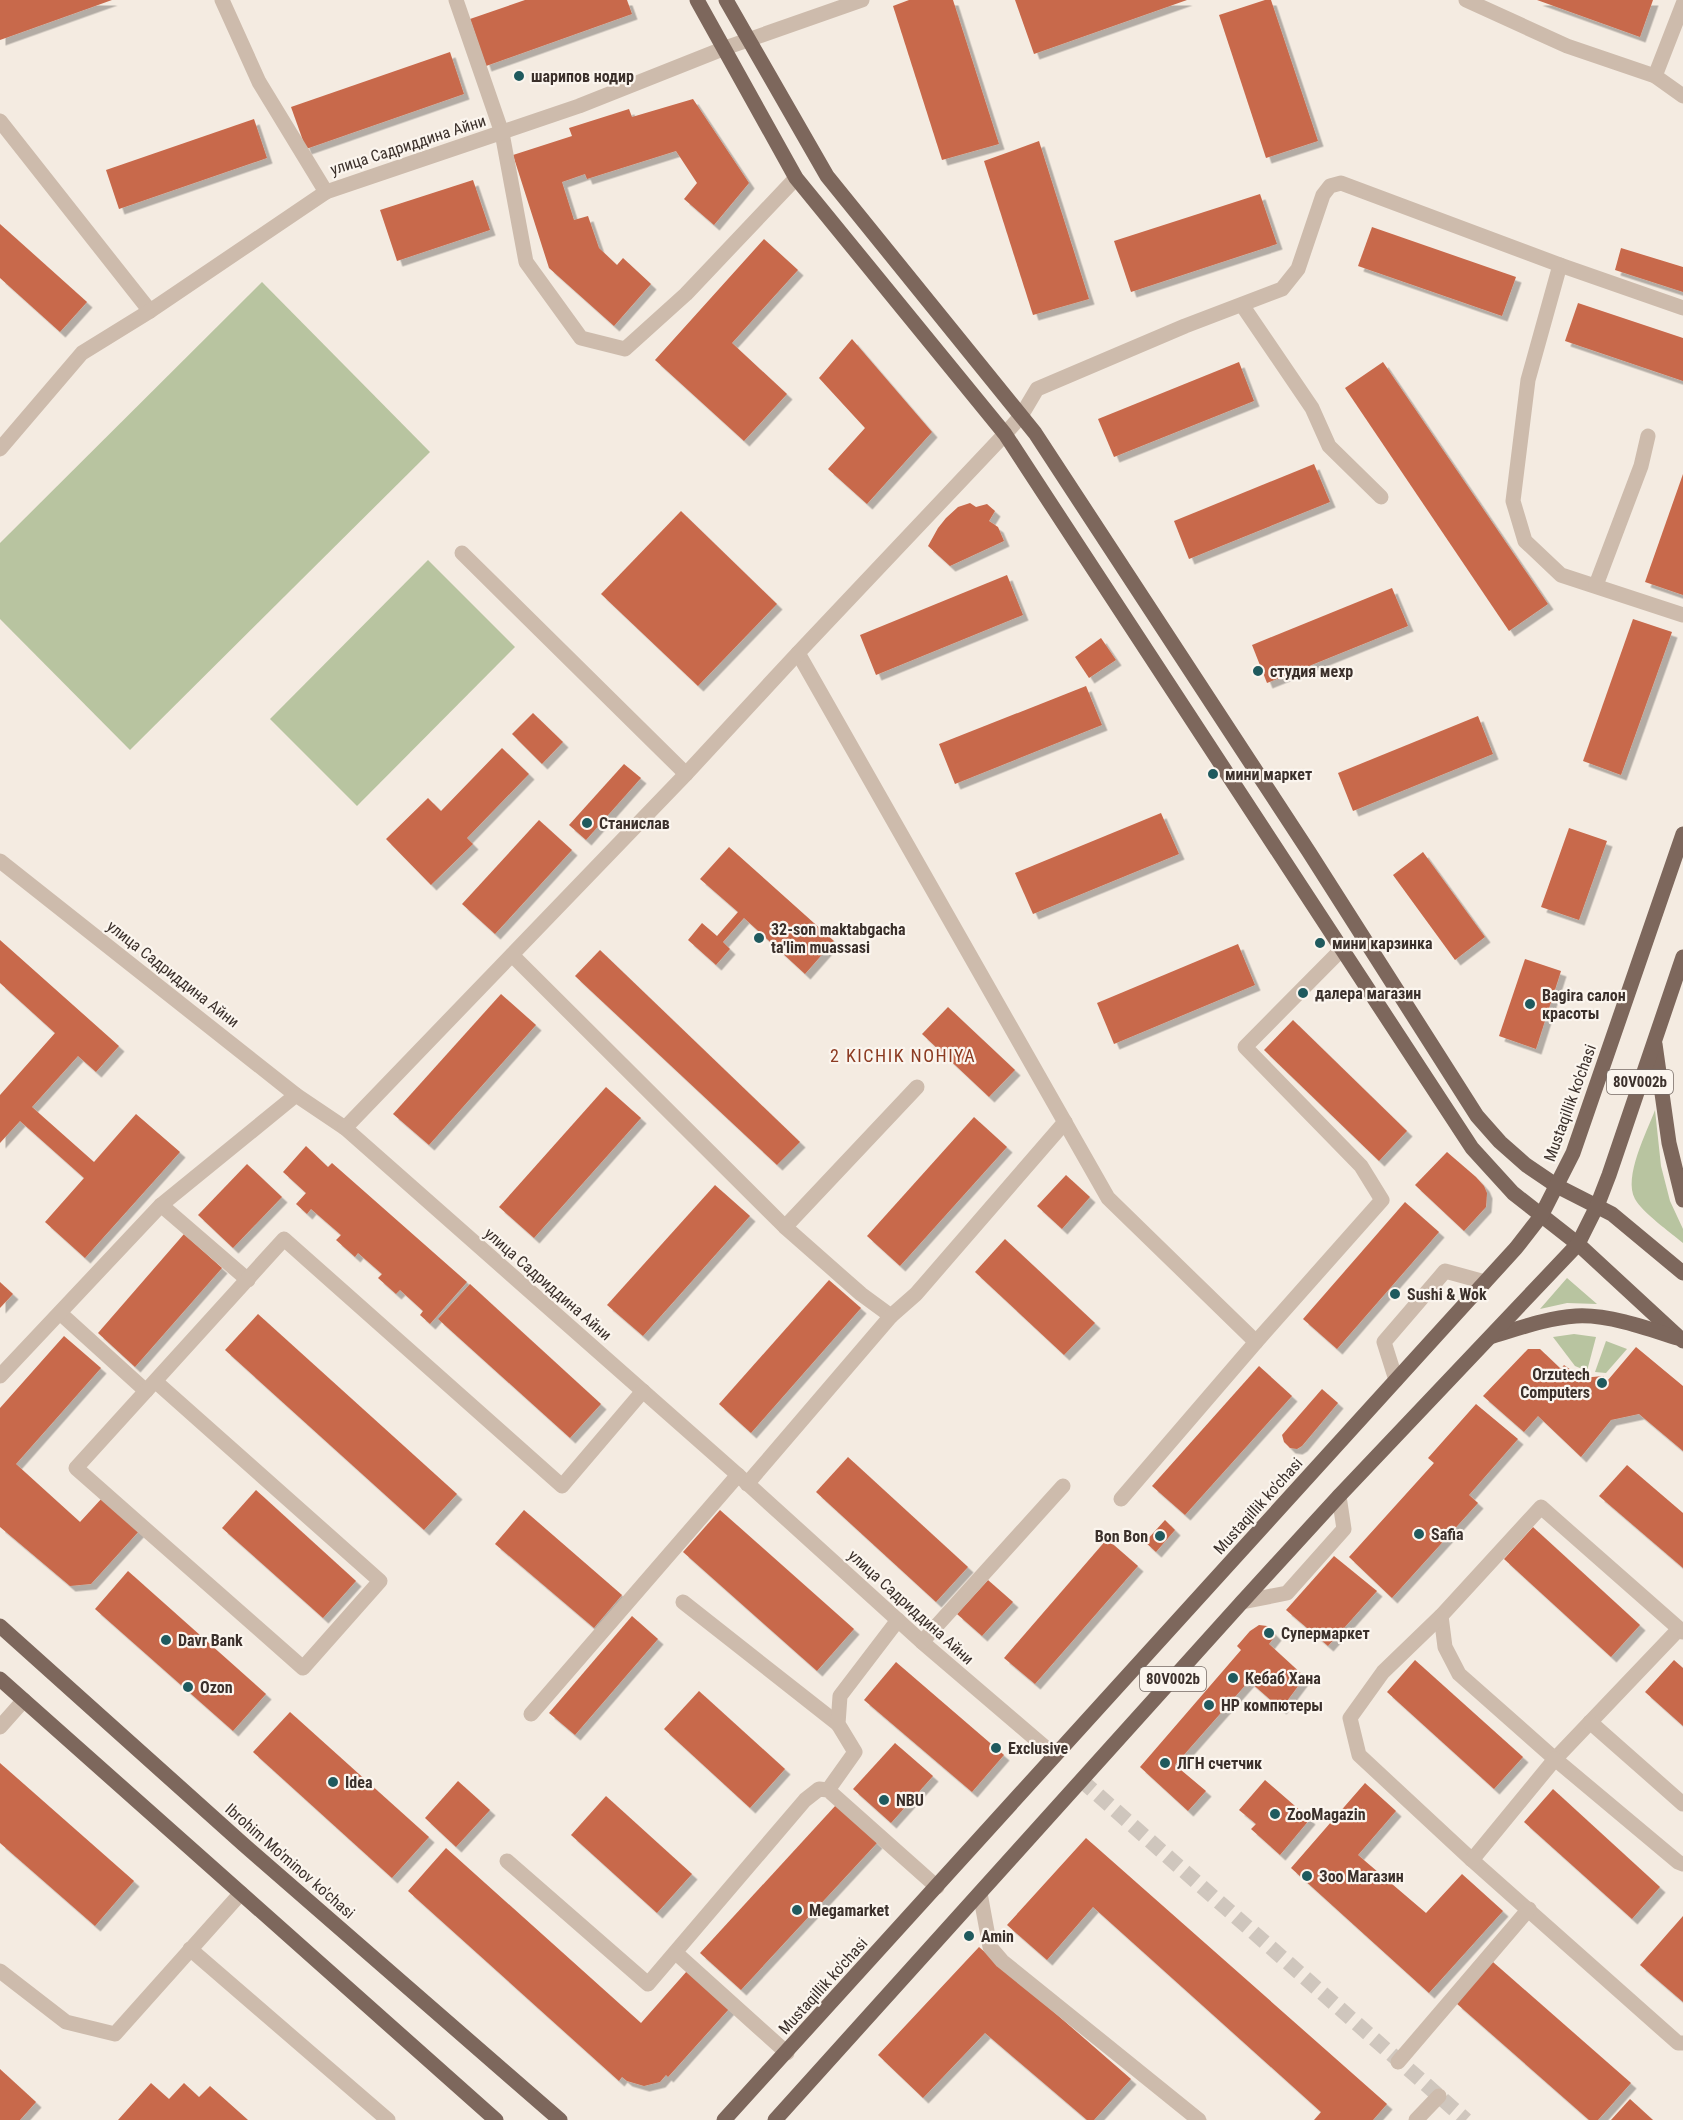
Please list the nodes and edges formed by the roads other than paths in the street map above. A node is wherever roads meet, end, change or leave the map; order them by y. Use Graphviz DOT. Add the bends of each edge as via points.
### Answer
graph roads {
  1 [pos="222,0"];
  2 [pos="456,0"];
  3 [pos="697,0"];
  4 [pos="726,0"];
  5 [pos="862,0"];
  6 [pos="1466,0"];
  7 [pos="1683,4"];
  8 [pos="725,48"];
  9 [pos="1655,76"];
  10 [pos="1683,96"];
  11 [pos="0,121"];
  12 [pos="502,133"];
  13 [pos="796,178"];
  14 [pos="326,192"];
  15 [pos="1560,265"];
  16 [pos="1242,304"];
  17 [pos="1683,308"];
  18 [pos="150,311"];
  19 [pos="1022,416"];
  20 [pos="1005,434"];
  21 [pos="1648,436"];
  22 [pos="0,449"];
  23 [pos="1381,497"];
  24 [pos="462,553"];
  25 [pos="1596,585"];
  26 [pos="1683,615"];
  27 [pos="798,653"];
  28 [pos="686,774"];
  29 [pos="1683,834"];
  30 [pos="0,861"];
  31 [pos="1341,950"];
  32 [pos="512,955"];
  33 [pos="1683,957"];
  34 [pos="1654,1041"];
  35 [pos="917,1087"];
  36 [pos="296,1095"];
  37 [pos="1065,1122"];
  38 [pos="345,1128"];
  39 [pos="1557,1186"];
  40 [pos="1683,1200"];
  41 [pos="161,1205"];
  42 [pos="1598,1206"];
  43 [pos="1541,1216"];
  44 [pos="785,1227"];
  45 [pos="1578,1244"];
  46 [pos="1683,1273"];
  47 [pos="248,1280"];
  48 [pos="1485,1282"];
  49 [pos="60,1313"];
  50 [pos="891,1316"];
  51 [pos="1490,1337"];
  52 [pos="1682,1340"];
  53 [pos="1256,1342"];
  54 [pos="0,1376"];
  55 [pos="1396,1380"];
  56 [pos="151,1386"];
  57 [pos="644,1391"];
  58 [pos="743,1480"];
  59 [pos="1063,1486"];
  60 [pos="1339,1496"];
  61 [pos="1121,1499"];
  62 [pos="683,1602"];
  63 [pos="1242,1602"];
  64 [pos="1441,1616"];
  65 [pos="898,1620"];
  66 [pos="0,1626"];
  67 [pos="1681,1630"];
  68 [pos="922,1642"];
  69 [pos="0,1679"];
  70 [pos="24,1700"];
  71 [pos="531,1714"];
  72 [pos="1590,1722"];
  73 [pos="838,1724"];
  74 [pos="0,1727"];
  75 [pos="1054,1755"];
  76 [pos="1555,1759"];
  77 [pos="828,1790"];
  78 [pos="1683,1804"];
  79 [pos="1472,1860"];
  80 [pos="507,1862"];
  81 [pos="1683,1864"];
  82 [pos="937,1887"];
  83 [pos="241,1893"];
  84 [pos="980,1893"];
  85 [pos="1529,1909"];
  86 [pos="190,1949"];
  87 [pos="676,1953"];
  88 [pos="0,1971"];
  89 [pos="1683,2043"];
  90 [pos="787,2053"];
  91 [pos="1398,2062"];
  92 [pos="1439,2096"];
  93 [pos="388,2120"];
  94 [pos="496,2120"];
  95 [pos="560,2120"];
  96 [pos="724,2120"];
  97 [pos="775,2120"];
  98 [pos="1199,2120"];
  99 [pos="1416,2120"];
  1 -- 14 [label="street" via="259,82"];
  2 -- 12 [label="street"];
  3 -- 8 [label="main road"];
  4 -- 19 [label="main road" via="827,176"];
  5 -- 8 [label="street, улица Садриддина Айни"];
  6 -- 9 [label="street" via="1567,46"];
  7 -- 9 [label="street"];
  8 -- 12 [label="street, улица Садриддина Айни"];
  8 -- 13 [label="main road"];
  9 -- 10 [label="street"];
  11 -- 18 [label="street"];
  12 -- 13 [label="street" via="526,262 581,338 625,349 686,294"];
  12 -- 14 [label="street, улица Садриддина Айни"];
  13 -- 20 [label="main road"];
  14 -- 18 [label="street, улица Садриддина Айни"];
  15 -- 16 [label="street" via="1341,183 1330,186 1323,195 1298,269 1282,289"];
  15 -- 17 [label="street"];
  15 -- 25 [label="street" via="1528,380 1514,501 1525,541 1561,575"];
  16 -- 19 [label="street" via="1037,389"];
  16 -- 23 [label="street" via="1312,408 1329,446"];
  18 -- 22 [label="street, улица Садриддина Айни" via="82,353"];
  19 -- 20 [label="street"];
  19 -- 39 [label="main road" via="1303,842 1477,1116 1526,1165"];
  20 -- 27 [label="street"];
  20 -- 31 [label="main road"];
  21 -- 25 [label="street"];
  24 -- 28 [label="street"];
  25 -- 26 [label="street"];
  27 -- 28 [label="street"];
  27 -- 37 [label="street"];
  28 -- 32 [label="street"];
  29 -- 39 [label="main road, Mustaqillik ko'chasi / 80V002b" via="1573,1153"];
  30 -- 36 [label="street, улица Садриддина Айни"];
  31 -- 43 [label="main road" via="1477,1155"];
  31 -- 53 [label="street" via="1245,1047 1361,1166 1382,1200"];
  32 -- 38 [label="street"];
  32 -- 44 [label="street"];
  33 -- 34 [label="main road, 80V002b"];
  34 -- 40 [label="main road"];
  34 -- 42 [label="main road, 80V002b"];
  35 -- 44 [label="street"];
  36 -- 38 [label="street, улица Садриддина Айни"];
  36 -- 41 [label="street"];
  37 -- 50 [label="street" via="916,1294"];
  37 -- 53 [label="street" via="1108,1198"];
  38 -- 57 [label="street, улица Садриддина Айни"];
  39 -- 42 [label="main road"];
  39 -- 43 [label="main road, Mustaqillik ko'chasi / 80V002b"];
  41 -- 47 [label="street"];
  41 -- 49 [label="street"];
  42 -- 45 [label="main road, 80V002b"];
  42 -- 46 [label="main road"];
  43 -- 45 [label="main road"];
  43 -- 48 [label="main road, Mustaqillik ko'chasi / 80V002b"];
  44 -- 50 [label="street"];
  45 -- 51 [label="main road, 80V002b"];
  45 -- 52 [label="main road"];
  47 -- 56 [label="street"];
  47 -- 57 [label="street" via="284,1239 562,1486"];
  48 -- 55 [label="main road, Mustaqillik ko'chasi / 80V002b"];
  48 -- 55 [label="street" via="1445,1271 1384,1342"];
  49 -- 54 [label="street"];
  49 -- 56 [label="street"];
  50 -- 58 [label="street"];
  51 -- 52 [label="main road" via="1579,1315 1633,1324"];
  51 -- 60 [label="main road, 80V002b"];
  53 -- 61 [label="street"];
  55 -- 75 [label="main road, Mustaqillik ko'chasi / 80V002b"];
  56 -- 56 [label="street" via="380,1581 303,1668 76,1468"];
  57 -- 58 [label="street, улица Садриддина Айни"];
  58 -- 65 [label="street, улица Садриддина Айни"];
  58 -- 71 [label="street"];
  59 -- 68 [label="street"];
  60 -- 63 [label="main road, 80V002b"];
  60 -- 63 [label="street" via="1344,1529 1287,1593"];
  62 -- 73 [label="street"];
  63 -- 84 [label="main road, 80V002b"];
  64 -- 67 [label="street" via="1541,1507"];
  64 -- 76 [label="street" via="1445,1647 1459,1674"];
  64 -- 79 [label="street" via="1383,1672 1350,1718 1359,1755"];
  65 -- 68 [label="street, улица Садриддина Айни"];
  65 -- 73 [label="street" via="840,1696"];
  66 -- 95 [label="main road, Ibrohim Mo'minov ko'chasi"];
  67 -- 72 [label="street"];
  68 -- 75 [label="street, улица Садриддина Айни"];
  69 -- 70 [label="main road"];
  70 -- 74 [label="street"];
  70 -- 83 [label="main road"];
  72 -- 76 [label="street"];
  72 -- 78 [label="street"];
  73 -- 77 [label="street" via="855,1752"];
  75 -- 82 [label="main road, Mustaqillik ko'chasi / 80V002b"];
  76 -- 79 [label="street"];
  76 -- 81 [label="street"];
  77 -- 82 [label="street"];
  77 -- 87 [label="street" via="819,1789 805,1800"];
  79 -- 85 [label="street"];
  80 -- 87 [label="street" via="648,1984"];
  82 -- 90 [label="main road, Mustaqillik ko'chasi / 80V002b"];
  83 -- 86 [label="street"];
  83 -- 94 [label="main road"];
  84 -- 97 [label="main road, 80V002b"];
  84 -- 98 [label="street" via="990,1947 1002,1961"];
  85 -- 89 [label="street" via="1678,2043"];
  85 -- 91 [label="street"];
  86 -- 88 [label="street" via="115,2034 66,2022"];
  86 -- 93 [label="street"];
  87 -- 90 [label="street"];
  90 -- 96 [label="main road, Mustaqillik ko'chasi / 80V002b"];
  92 -- 99 [label="street"];
}
